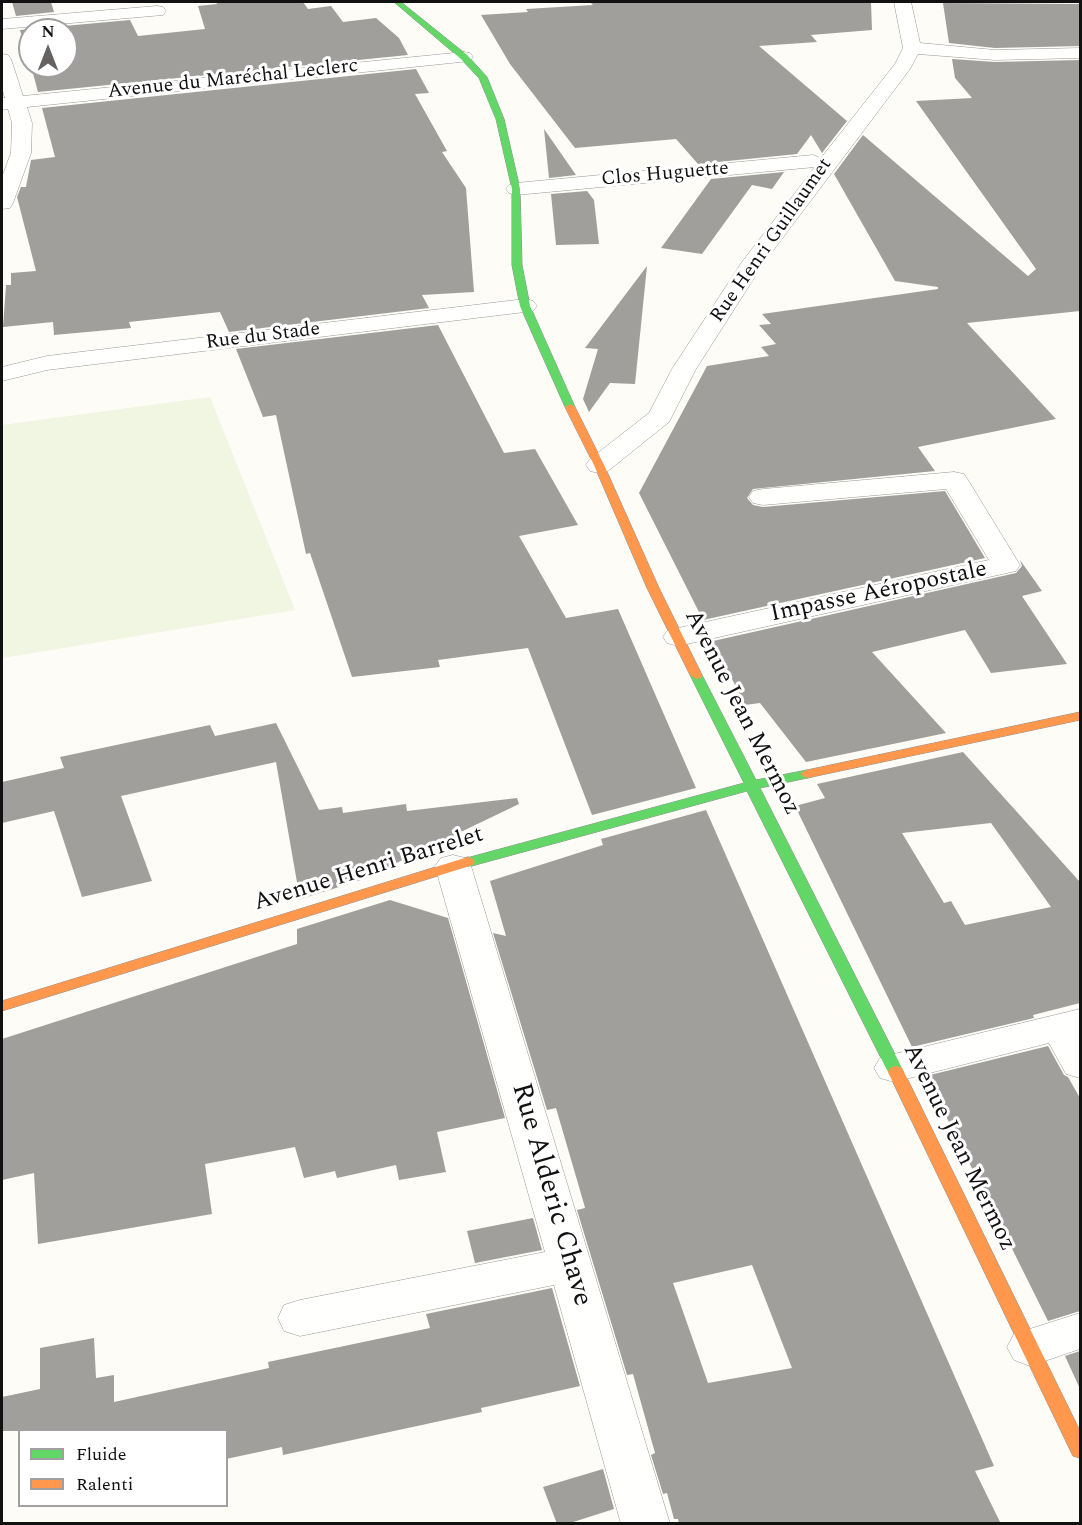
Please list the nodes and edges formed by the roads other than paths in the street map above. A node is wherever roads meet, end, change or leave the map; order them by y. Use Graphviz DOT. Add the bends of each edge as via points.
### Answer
graph roads {
  1 [pos="397,2"];
  2 [pos="903,2"];
  3 [pos="121,8"];
  4 [pos="157,11"];
  5 [pos="2,24"];
  6 [pos="912,48"];
  7 [pos="1080,53"];
  8 [pos="464,57"];
  9 [pos="2,59"];
  10 [pos="9,103"];
  11 [pos="813,161"];
  12 [pos="516,189"];
  13 [pos="2,202"];
  14 [pos="525,306"];
  15 [pos="2,374"];
  16 [pos="599,465"];
  17 [pos="763,497"];
  18 [pos="678,637"];
  19 [pos="1080,716"];
  20 [pos="752,785"];
  21 [pos="453,866"];
  22 [pos="2,1006"];
  23 [pos="1070,1025"];
  24 [pos="1080,1064"];
  25 [pos="894,1068"];
  26 [pos="570,1264"];
  27 [pos="300,1318"];
  28 [pos="1080,1331"];
  29 [pos="1030,1347"];
  30 [pos="1080,1450"];
  31 [pos="646,1524"];
  1 -- 8 [label="street, Avenue Jean Mermoz"];
  2 -- 6 [label="street"];
  3 -- 4 [label="street"];
  3 -- 5 [label="street"];
  6 -- 7 [label="street" via="995,55"];
  6 -- 16 [label="street, Rue Henri Guillaumet" via="753,262 684,369 660,417"];
  8 -- 10 [label="street, Avenue du Maréchal Leclerc"];
  8 -- 12 [label="street, Avenue Jean Mermoz" via="483,77 500,119"];
  9 -- 10 [label="street"];
  10 -- 13 [label="street" via="22,123 21,153"];
  11 -- 12 [label="street, Clos Huguette"];
  12 -- 14 [label="street, Avenue Jean Mermoz" via="517,265"];
  14 -- 15 [label="street, Rue du Stade" via="47,363"];
  14 -- 16 [label="street, Avenue Jean Mermoz"];
  16 -- 18 [label="street, Avenue Jean Mermoz" via="652,588"];
  17 -- 18 [label="street, Impasse Aéropostale" via="954,480 1006,565"];
  18 -- 20 [label="street, Avenue Jean Mermoz"];
  19 -- 20 [label="street, Avenue Henri Barrelet"];
  20 -- 21 [label="street, Avenue Henri Barrelet"];
  20 -- 25 [label="street, Avenue Jean Mermoz"];
  21 -- 22 [label="street, Avenue Henri Barrelet"];
  21 -- 26 [label="street, Rue Alderic Chave"];
  23 -- 24 [label="street"];
  23 -- 25 [label="street"];
  25 -- 29 [label="street, Avenue Jean Mermoz"];
  26 -- 27 [label="street"];
  26 -- 31 [label="street, Rue Alderic Chave"];
  28 -- 29 [label="street"];
  29 -- 30 [label="street, Avenue Jean Mermoz"];
}
